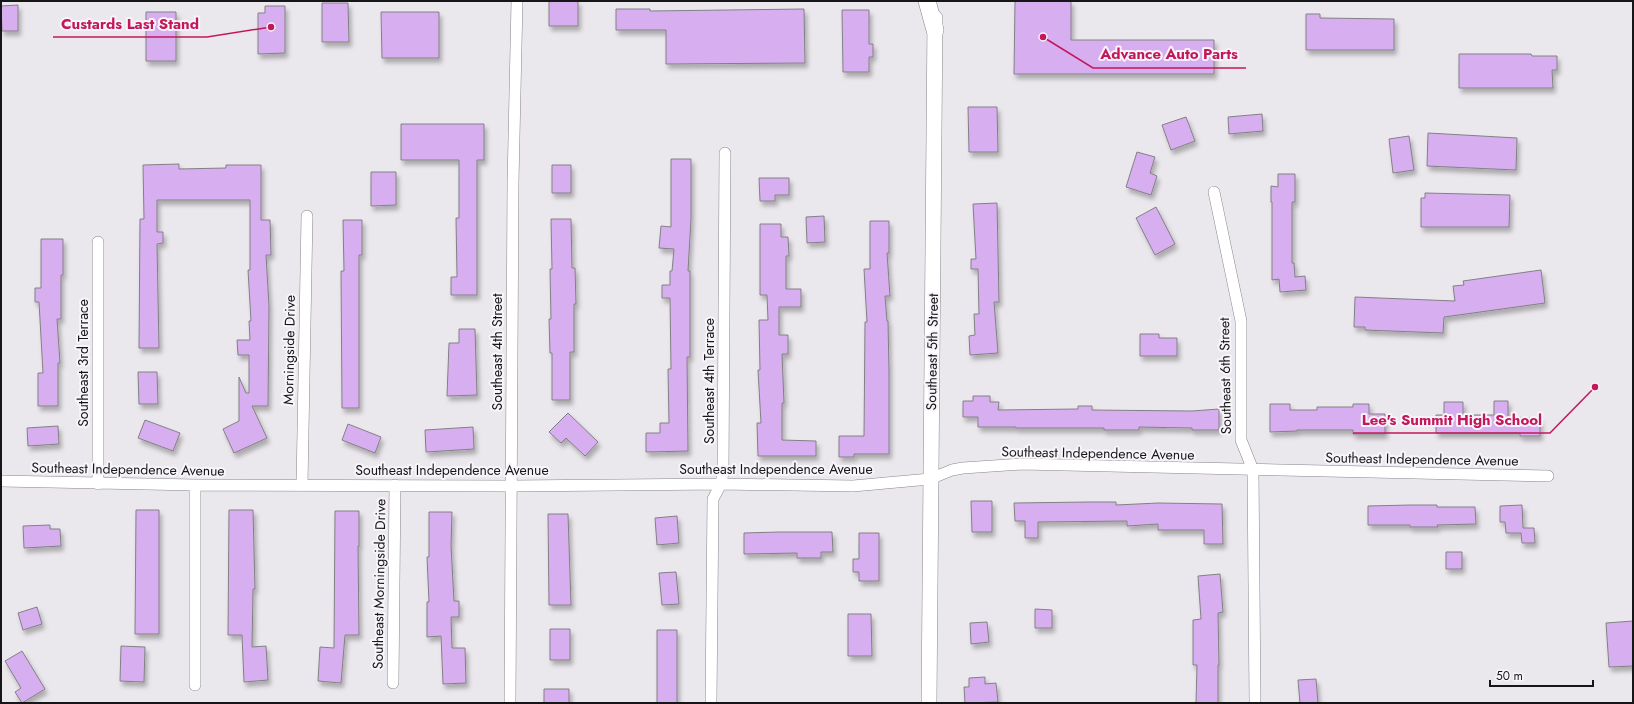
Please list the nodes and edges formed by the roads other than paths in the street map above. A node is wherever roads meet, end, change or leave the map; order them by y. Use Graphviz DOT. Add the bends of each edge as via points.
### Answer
graph roads {
  1 [pos="517,1"];
  2 [pos="927,1"];
  3 [pos="935,1"];
  4 [pos="934,30"];
  5 [pos="726,153"];
  6 [pos="1214,192"];
  7 [pos="307,216"];
  8 [pos="98,242"];
  9 [pos="1253,470"];
  10 [pos="1548,476"];
  11 [pos="930,479"];
  12 [pos="1,482"];
  13 [pos="98,484"];
  14 [pos="721,484"];
  15 [pos="195,485"];
  16 [pos="302,485"];
  17 [pos="396,485"];
  18 [pos="512,486"];
  19 [pos="393,683"];
  20 [pos="195,685"];
  21 [pos="510,703"];
  22 [pos="711,703"];
  23 [pos="929,703"];
  24 [pos="1255,703"];
  1 -- 18 [label="street, Southeast 4th Street" via="513,191"];
  2 -- 4 [label="main road"];
  3 -- 4 [label="street, Southeast 5th Street"];
  4 -- 11 [label="street, Southeast 5th Street"];
  5 -- 14 [label="street, Southeast 4th Terrace"];
  6 -- 9 [label="street, Southeast 6th Street" via="1241,321 1241,440"];
  7 -- 16 [label="street, Morningside Drive"];
  8 -- 13 [label="street, Southeast 3rd Terrace"];
  9 -- 10 [label="street, Southeast Independence Avenue"];
  9 -- 11 [label="street, Southeast Independence Avenue" via="1022,464 952,470"];
  9 -- 24 [label="street, Southeast 6th Street"];
  11 -- 14 [label="street, Southeast Independence Avenue" via="853,486"];
  11 -- 23 [label="street, Southeast 5th Street"];
  12 -- 13 [label="street, Southeast Independence Avenue"];
  13 -- 15 [label="street, Southeast Independence Avenue"];
  14 -- 18 [label="street, Southeast Independence Avenue"];
  14 -- 22 [label="street, Southeast 4th Terrace" via="713,499"];
  15 -- 16 [label="street, Southeast Independence Avenue"];
  15 -- 20 [label="street"];
  16 -- 17 [label="street, Southeast Independence Avenue"];
  17 -- 18 [label="street, Southeast Independence Avenue"];
  17 -- 19 [label="street, Southeast Morningside Drive"];
  18 -- 21 [label="street, Southeast 4th Street"];
}
